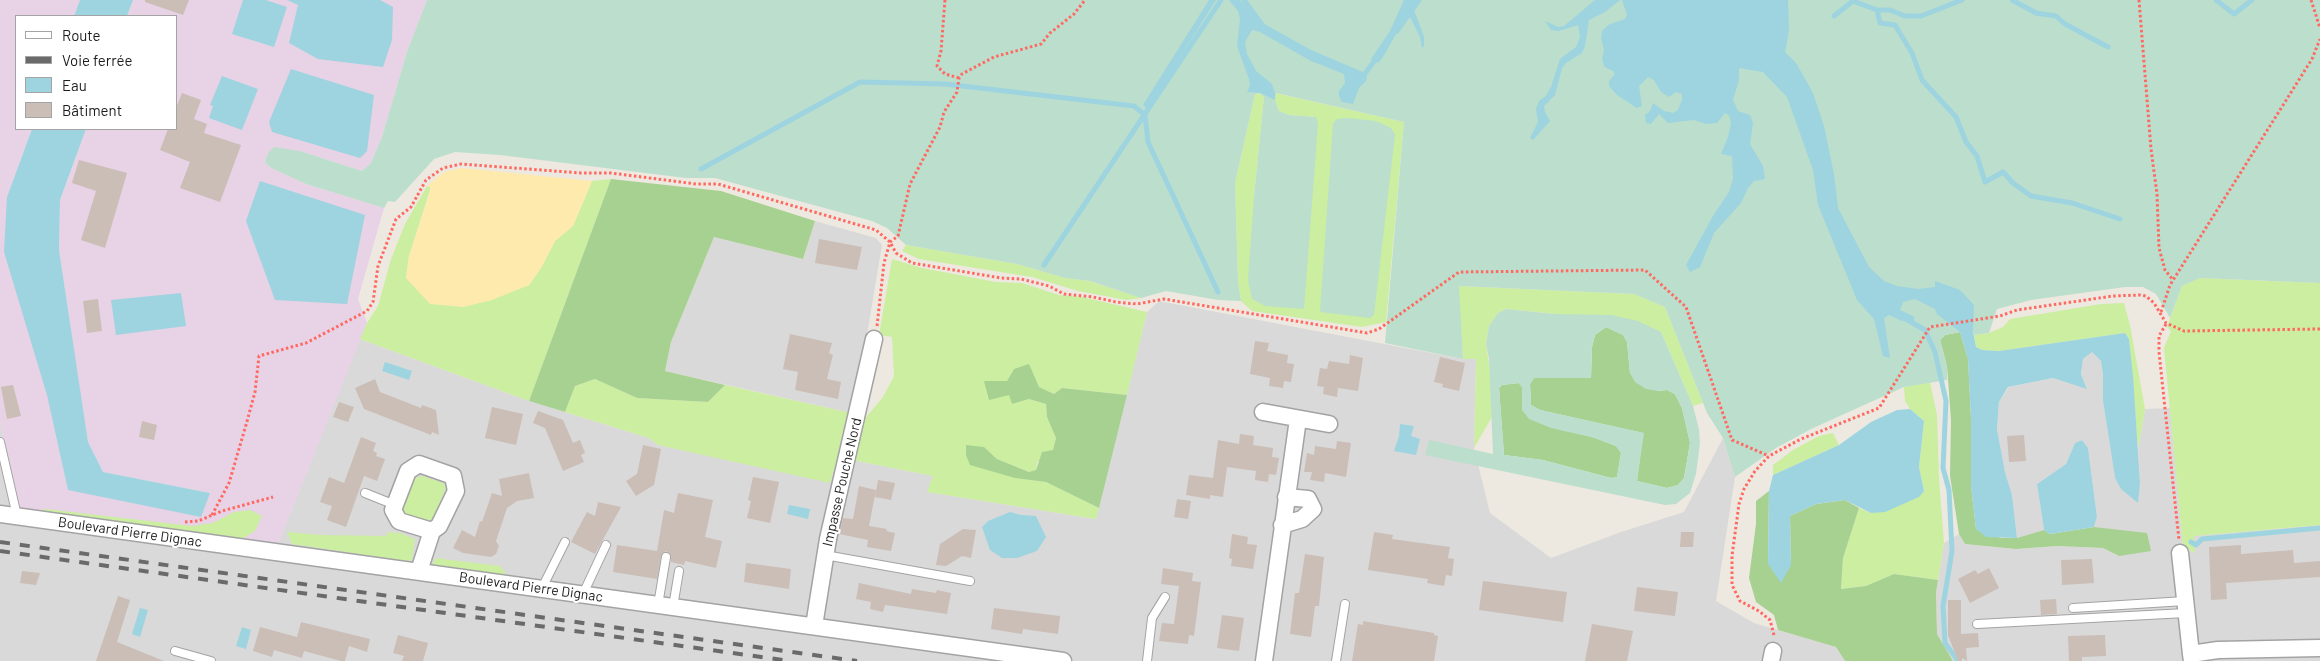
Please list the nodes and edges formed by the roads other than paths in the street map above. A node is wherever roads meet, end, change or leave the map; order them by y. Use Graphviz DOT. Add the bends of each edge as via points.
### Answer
graph roads {
  1 [pos="874,339"];
  2 [pos="1263,412"];
  3 [pos="1298,418"];
  4 [pos="1329,424"];
  5 [pos="0,442"];
  6 [pos="365,493"];
  7 [pos="1286,497"];
  8 [pos="395,505"];
  9 [pos="0,514"];
  10 [pos="17,516"];
  11 [pos="1282,526"];
  12 [pos="432,531"];
  13 [pos="565,542"];
  14 [pos="606,545"];
  15 [pos="2180,553"];
  16 [pos="826,555"];
  17 [pos="666,558"];
  18 [pos="679,571"];
  19 [pos="419,572"];
  20 [pos="970,581"];
  21 [pos="542,588"];
  22 [pos="583,594"];
  23 [pos="1166,597"];
  24 [pos="1345,604"];
  25 [pos="665,606"];
  26 [pos="2185,607"];
  27 [pos="2073,608"];
  28 [pos="1977,624"];
  29 [pos="814,626"];
  30 [pos="2320,648"];
  31 [pos="174,651"];
  32 [pos="2191,657"];
  33 [pos="211,661"];
  34 [pos="1063,661"];
  35 [pos="1147,661"];
  36 [pos="1264,661"];
  37 [pos="1336,661"];
  1 -- 16 [label="street, Impasse Pouche Nord"];
  2 -- 3 [label="street"];
  3 -- 4 [label="street"];
  3 -- 7 [label="street"];
  5 -- 10 [label="lane"];
  6 -- 8 [label="lane"];
  7 -- 11 [label="street"];
  7 -- 11 [label="street" via="1308,499 1313,509 1302,519"];
  8 -- 12 [label="street" via="393,510 398,521"];
  8 -- 12 [label="street" via="408,471 419,464 453,476 456,491 439,526"];
  9 -- 10 [label="street, Boulevard Pierre Dignac"];
  10 -- 19 [label="street, Boulevard Pierre Dignac"];
  11 -- 36 [label="street"];
  12 -- 19 [label="street"];
  13 -- 21 [label="lane"];
  14 -- 22 [label="lane"];
  15 -- 26 [label="street"];
  16 -- 20 [label="lane"];
  16 -- 29 [label="street, Impasse Pouche Nord"];
  17 -- 25 [label="lane"];
  18 -- 25 [label="lane"];
  19 -- 21 [label="street, Boulevard Pierre Dignac"];
  21 -- 22 [label="street, Boulevard Pierre Dignac"];
  22 -- 25 [label="street, Boulevard Pierre Dignac"];
  23 -- 35 [label="lane" via="1152,618"];
  24 -- 37 [label="lane"];
  25 -- 29 [label="street, Boulevard Pierre Dignac"];
  26 -- 27 [label="lane"];
  26 -- 28 [label="lane"];
  26 -- 32 [label="street"];
  29 -- 34 [label="street, Boulevard Pierre Dignac"];
  30 -- 32 [label="street" via="2218,650"];
  31 -- 33 [label="lane"];
}
